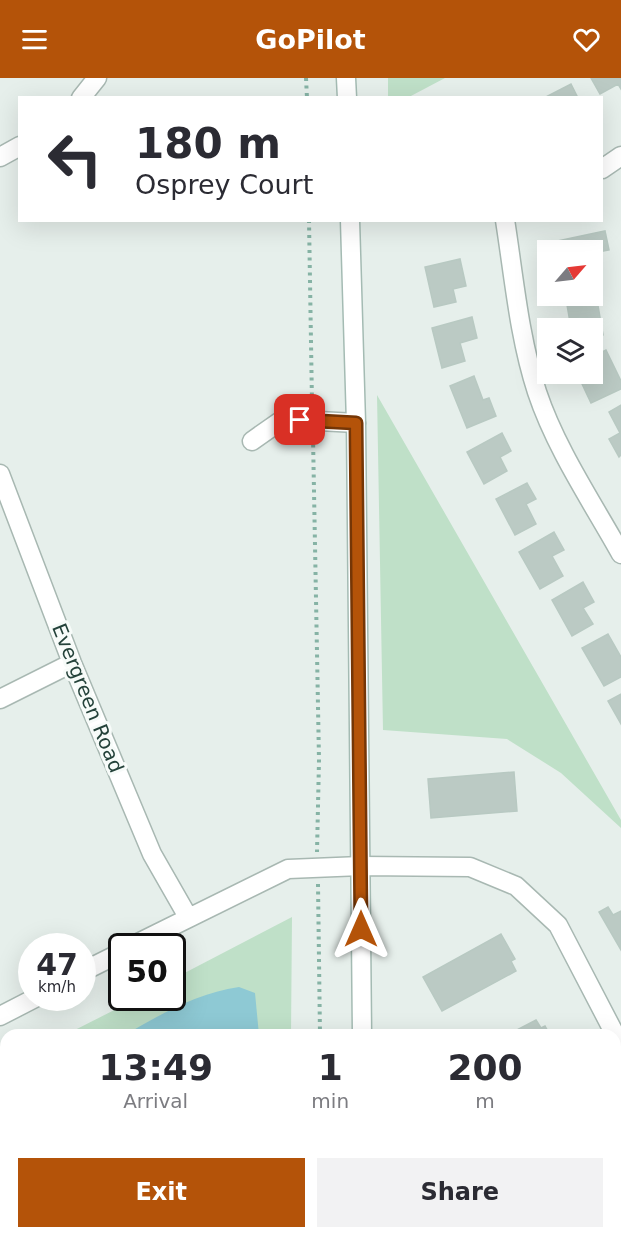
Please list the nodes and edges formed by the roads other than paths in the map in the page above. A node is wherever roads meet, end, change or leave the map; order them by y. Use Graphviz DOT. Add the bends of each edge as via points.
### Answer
graph roads {
  1 [pos="97,78"];
  2 [pos="346,78"];
  3 [pos="83,96"];
  4 [pos="347,96"];
  5 [pos="18,147"];
  6 [pos="621,156"];
  7 [pos="0,157"];
  8 [pos="603,168"];
  9 [pos="350,222"];
  10 [pos="505,222"];
  11 [pos="356,423"];
  12 [pos="252,441"];
  13 [pos="0,474"];
  14 [pos="621,554"];
  15 [pos="72,663"];
  16 [pos="0,699"];
  17 [pos="361,866"];
  18 [pos="188,917"];
  19 [pos="157,933"];
  20 [pos="18,1007"];
  21 [pos="0,1016"];
  22 [pos="362,1029"];
  23 [pos="612,1029"];
  1 -- 3 [label="street"];
  2 -- 4 [label="street"];
  5 -- 7 [label="street"];
  6 -- 8 [label="street"];
  9 -- 11 [label="street"];
  10 -- 14 [label="street" via="537,392 556,436"];
  11 -- 12 [label="street" via="279,422"];
  11 -- 17 [label="street"];
  13 -- 15 [label="street, Evergreen Road"];
  15 -- 16 [label="street"];
  15 -- 18 [label="street, Evergreen Road" via="152,854"];
  17 -- 18 [label="street" via="288,869"];
  17 -- 22 [label="street"];
  17 -- 23 [label="street" via="470,867 516,886 558,925"];
  18 -- 19 [label="street"];
  20 -- 21 [label="street"];
}
